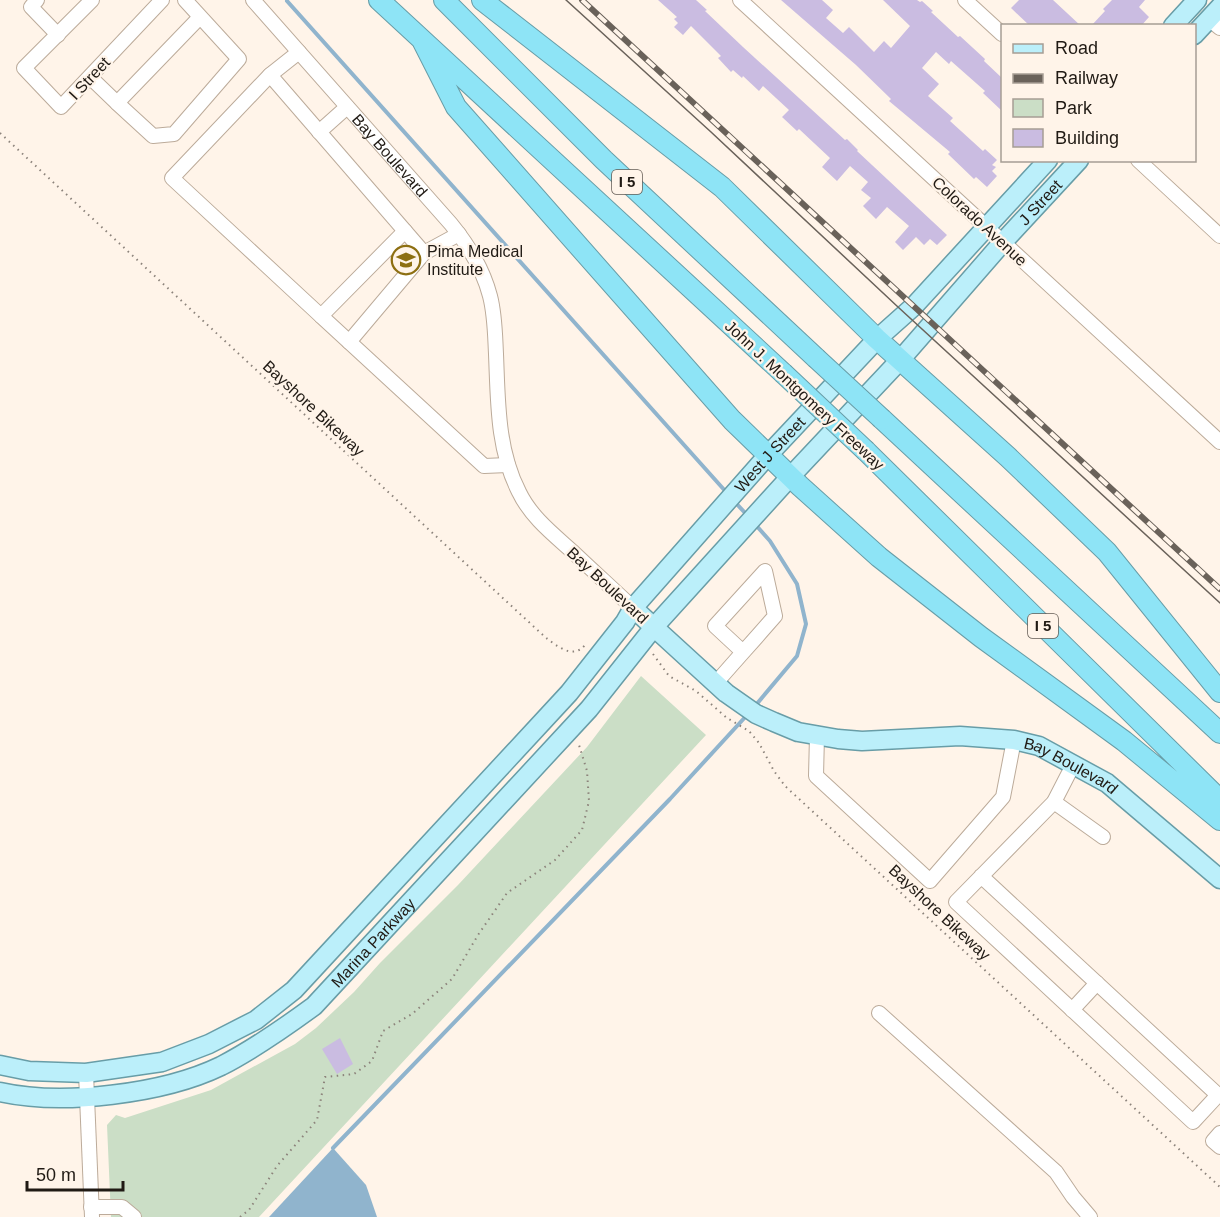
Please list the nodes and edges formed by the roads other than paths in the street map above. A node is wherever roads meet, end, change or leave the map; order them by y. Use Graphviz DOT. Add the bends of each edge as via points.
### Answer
graph roads {
  1 [pos="92,0"];
  2 [pos="162,0"];
  3 [pos="185,0"];
  4 [pos="253,0"];
  5 [pos="379,0"];
  6 [pos="444,0"];
  7 [pos="482,0"];
  8 [pos="740,0"];
  9 [pos="965,0"];
  10 [pos="1197,0"];
  11 [pos="30,2"];
  12 [pos="200,16"];
  13 [pos="1216,18"];
  14 [pos="1175,24"];
  15 [pos="1001,33"];
  16 [pos="1196,33"];
  17 [pos="58,35"];
  18 [pos="422,40"];
  19 [pos="299,52"];
  20 [pos="270,75"];
  21 [pos="90,76"];
  22 [pos="117,103"];
  23 [pos="347,107"];
  24 [pos="319,132"];
  25 [pos="1046,162"];
  26 [pos="1077,162"];
  27 [pos="1140,162"];
  28 [pos="986,227"];
  29 [pos="405,231"];
  30 [pos="459,234"];
  31 [pos="1220,236"];
  32 [pos="1003,243"];
  33 [pos="424,254"];
  34 [pos="321,316"];
  35 [pos="877,339"];
  36 [pos="349,342"];
  37 [pos="901,359"];
  38 [pos="1220,442"];
  39 [pos="768,455"];
  40 [pos="508,465"];
  41 [pos="790,477"];
  42 [pos="633,608"];
  43 [pos="654,627"];
  44 [pos="743,652"];
  45 [pos="715,684"];
  46 [pos="1220,692"];
  47 [pos="1220,732"];
  48 [pos="817,736"];
  49 [pos="1014,740"];
  50 [pos="1073,765"];
  51 [pos="1220,800"];
  52 [pos="1054,802"];
  53 [pos="1220,820"];
  54 [pos="1103,837"];
  55 [pos="981,876"];
  56 [pos="1220,879"];
  57 [pos="1097,983"];
  58 [pos="1072,1010"];
  59 [pos="879,1013"];
  60 [pos="0,1065"];
  61 [pos="86,1073"];
  62 [pos="0,1092"];
  63 [pos="1219,1096"];
  64 [pos="87,1097"];
  65 [pos="1220,1133"];
  66 [pos="1220,1147"];
  67 [pos="91,1212"];
  68 [pos="134,1217"];
  69 [pos="1090,1217"];
  1 -- 17 [label="street"];
  2 -- 21 [label="street, I Street"];
  3 -- 12 [label="street"];
  4 -- 19 [label="street, Bay Boulevard"];
  5 -- 18 [label="highway, John J. Montgomery Freeway / I 5"];
  6 -- 47 [label="highway, I 5, bridge" via="604,160"];
  7 -- 35 [label="highway" via="722,187"];
  8 -- 28 [label="street, Colorado Avenue"];
  9 -- 15 [label="street"];
  10 -- 14 [label="main road"];
  11 -- 17 [label="street"];
  12 -- 22 [label="street"];
  12 -- 22 [label="street" via="239,59 174,134 153,136"];
  13 -- 16 [label="main road"];
  17 -- 21 [label="street, I Street" via="24,68 61,108"];
  18 -- 39 [label="highway" via="456,107 724,412"];
  18 -- 51 [label="highway, John J. Montgomery Freeway / I 5, bridge" via="866,451"];
  19 -- 20 [label="street"];
  19 -- 23 [label="street, Bay Boulevard"];
  20 -- 24 [label="street"];
  20 -- 34 [label="street" via="172,178"];
  21 -- 22 [label="street"];
  23 -- 24 [label="street"];
  23 -- 30 [label="street, Bay Boulevard"];
  24 -- 29 [label="street"];
  25 -- 28 [label="main road, J Street"];
  26 -- 32 [label="main road, J Street"];
  27 -- 31 [label="street"];
  28 -- 32 [label="street, Colorado Avenue"];
  28 -- 35 [label="main road, West J Street" via="914,306"];
  29 -- 33 [label="street"];
  29 -- 34 [label="street"];
  30 -- 33 [label="street"];
  30 -- 40 [label="street, Bay Boulevard" via="479,265 490,295 499,414"];
  32 -- 37 [label="main road, West J Street"];
  32 -- 38 [label="street, Colorado Avenue"];
  33 -- 36 [label="street"];
  34 -- 36 [label="street"];
  35 -- 37 [label="highway"];
  35 -- 39 [label="main road, West J Street"];
  36 -- 40 [label="street" via="484,466"];
  37 -- 41 [label="main road, West J Street"];
  37 -- 46 [label="highway" via="1107,552"];
  39 -- 41 [label="highway"];
  39 -- 42 [label="main road, West J Street"];
  40 -- 42 [label="street, Bay Boulevard" via="519,493 535,517"];
  41 -- 43 [label="main road, West J Street"];
  41 -- 53 [label="highway" via="879,557 1124,741"];
  42 -- 43 [label="main road, Bay Boulevard"];
  42 -- 61 [label="main road, Marina Parkway" via="569,693 294,990 256,1020 209,1044 162,1062"];
  43 -- 45 [label="main road, Bay Boulevard"];
  43 -- 64 [label="main road, Marina Parkway" via="592,706 314,1006 271,1038 220,1066 167,1086"];
  44 -- 44 [label="street" via="775,616 765,571 715,626"];
  44 -- 45 [label="street"];
  45 -- 48 [label="main road, Bay Boulevard" via="737,700 750,720"];
  48 -- 49 [label="main road, Bay Boulevard" via="862,741 960,736"];
  48 -- 49 [label="street" via="816,776 930,881 1003,797"];
  49 -- 50 [label="main road, Bay Boulevard" via="1039,746"];
  50 -- 52 [label="street"];
  50 -- 56 [label="main road, Bay Boulevard" via="1107,783"];
  52 -- 54 [label="street"];
  52 -- 55 [label="street"];
  55 -- 57 [label="street"];
  55 -- 58 [label="street" via="956,902"];
  57 -- 58 [label="street"];
  57 -- 63 [label="street"];
  58 -- 63 [label="street" via="1192,1122"];
  59 -- 69 [label="street" via="1056,1172"];
  60 -- 61 [label="main road, Marina Parkway" via="29,1071"];
  61 -- 64 [label="street"];
  62 -- 64 [label="main road, Marina Parkway"];
  64 -- 67 [label="street"];
  65 -- 66 [label="street" via="1213,1141"];
  67 -- 68 [label="street" via="122,1207"];
}
